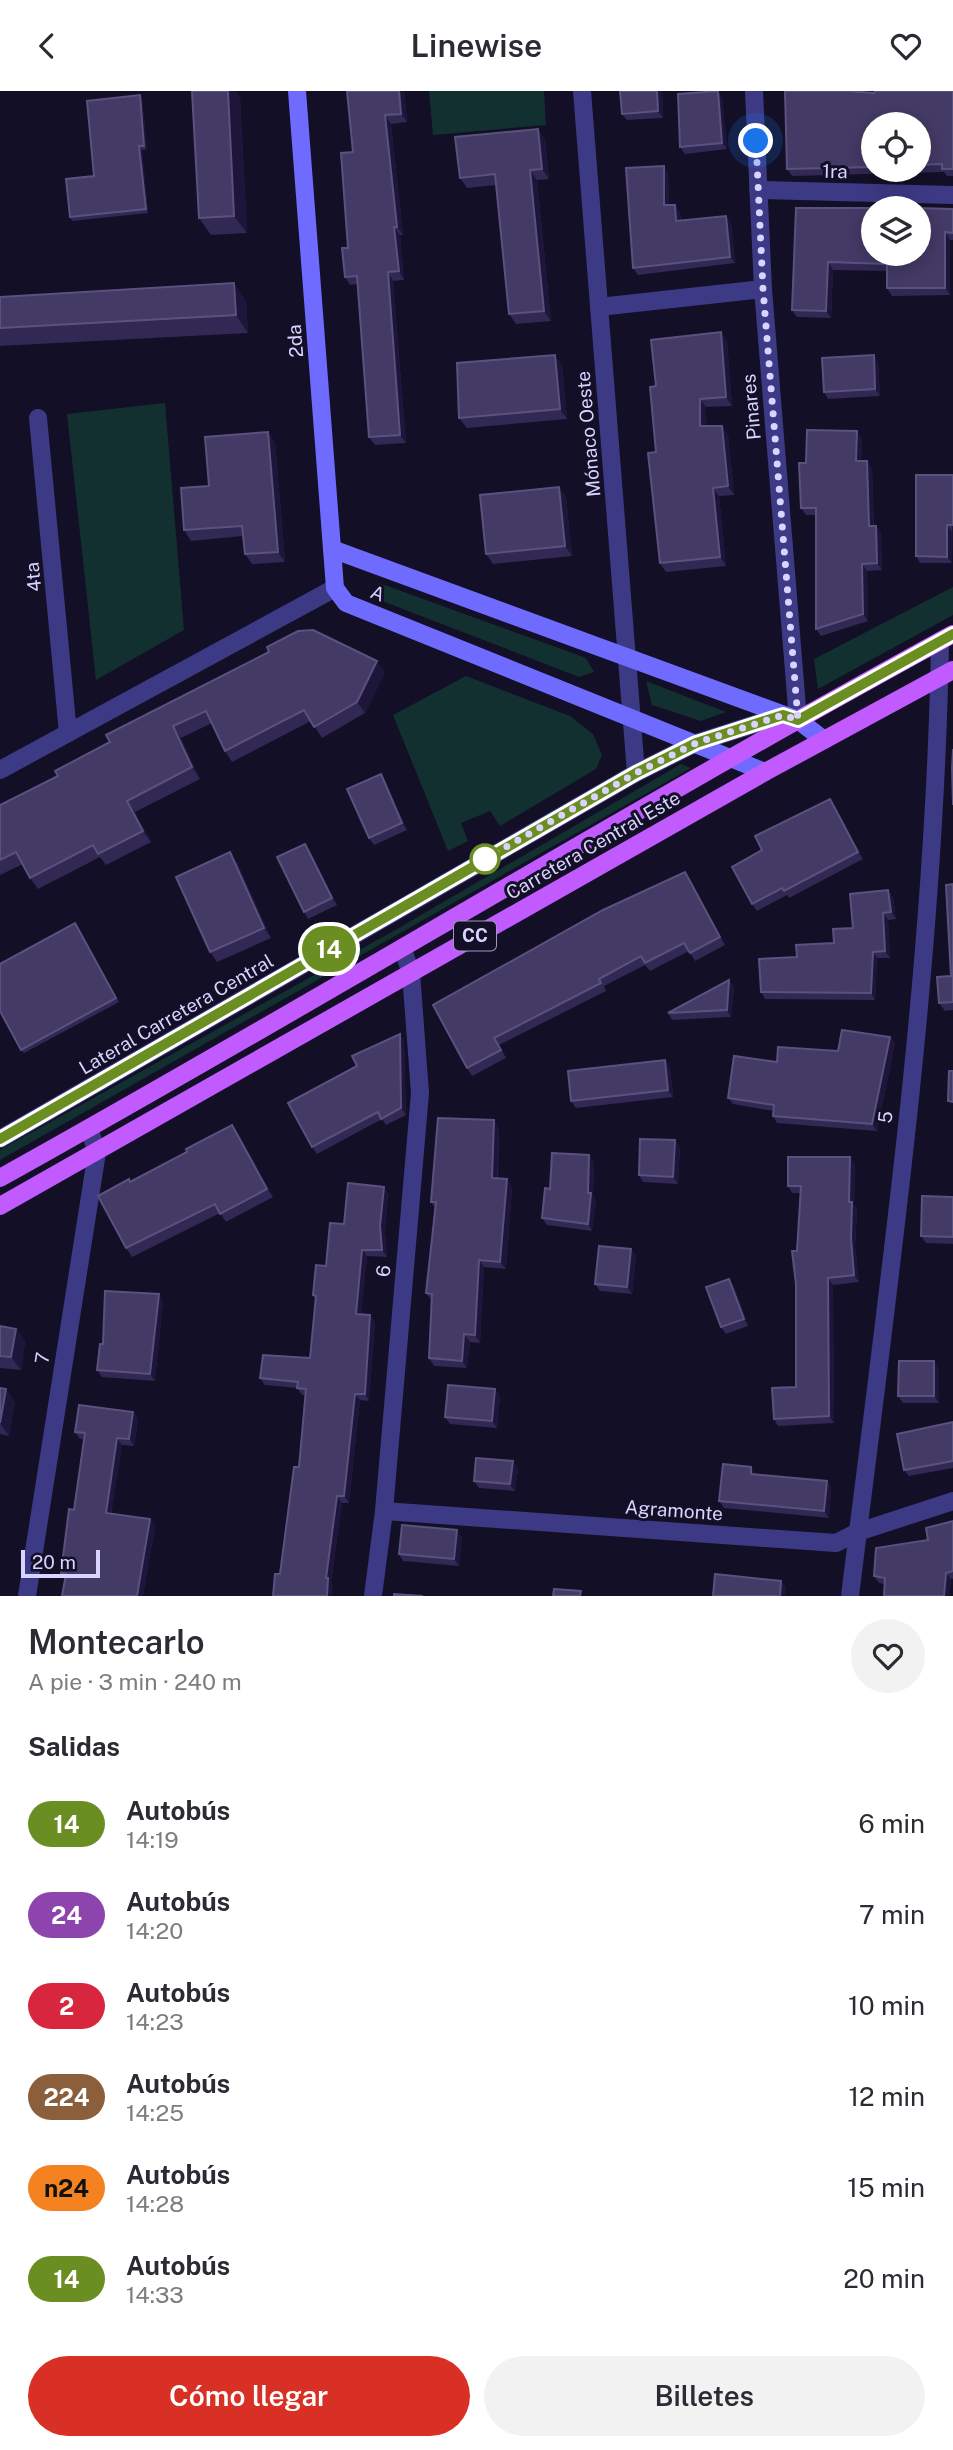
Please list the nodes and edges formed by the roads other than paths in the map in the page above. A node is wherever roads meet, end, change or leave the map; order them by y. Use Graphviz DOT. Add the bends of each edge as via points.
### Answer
graph roads {
  1 [pos="297,91"];
  2 [pos="582,91"];
  3 [pos="754,91"];
  4 [pos="758,190"];
  5 [pos="953,195"];
  6 [pos="763,289"];
  7 [pos="599,307"];
  8 [pos="38,418"];
  9 [pos="332,549"];
  10 [pos="335,588"];
  11 [pos="947,637"];
  12 [pos="626,659"];
  13 [pos="946,674"];
  14 [pos="791,717"];
  15 [pos="631,719"];
  16 [pos="68,733"];
  17 [pos="824,740"];
  18 [pos="696,743"];
  19 [pos="731,757"];
  20 [pos="0,770"];
  21 [pos="765,772"];
  22 [pos="636,773"];
  23 [pos="403,950"];
  24 [pos="411,973"];
  25 [pos="89,1129"];
  26 [pos="0,1139"];
  27 [pos="97,1152"];
  28 [pos="0,1178"];
  29 [pos="0,1206"];
  30 [pos="953,1501"];
  31 [pos="384,1510"];
  32 [pos="858,1532"];
  33 [pos="27,1596"];
  34 [pos="373,1596"];
  35 [pos="850,1596"];
  1 -- 9 [label="street, 2da"];
  2 -- 7 [label="street, Mónaco Oeste"];
  3 -- 4 [label="street, Pinares"];
  4 -- 5 [label="street, 1ra"];
  4 -- 6 [label="street, Pinares"];
  6 -- 7 [label="street"];
  6 -- 14 [label="street, Pinares"];
  7 -- 12 [label="street, Mónaco Oeste"];
  8 -- 16 [label="street, 4ta"];
  9 -- 10 [label="street, 2da"];
  9 -- 12 [label="street, A"];
  10 -- 15 [label="street, A" via="346,603"];
  10 -- 16 [label="street"];
  11 -- 13 [label="street, 5"];
  11 -- 14 [label="main road, Carretera Central Este / CC"];
  12 -- 14 [label="street, A"];
  12 -- 15 [label="street, Mónaco Oeste"];
  13 -- 17 [label="main road, Carretera Central Este / CC"];
  13 -- 32 [label="street, 5" via="916,1028"];
  14 -- 17 [label="street, A"];
  14 -- 18 [label="street, Lateral Carretera Central"];
  14 -- 19 [label="main road, Carretera Central Este / CC"];
  15 -- 18 [label="street, A"];
  15 -- 22 [label="street, Mónaco Oeste"];
  16 -- 20 [label="street"];
  17 -- 21 [label="main road, Carretera Central Este / CC"];
  18 -- 19 [label="street, A"];
  18 -- 22 [label="street, Lateral Carretera Central"];
  19 -- 21 [label="street, A"];
  19 -- 23 [label="main road, Carretera Central Este / CC"];
  21 -- 24 [label="main road, Carretera Central Este / CC"];
  22 -- 26 [label="street, Lateral Carretera Central"];
  23 -- 24 [label="street, 6"];
  23 -- 25 [label="main road, Carretera Central Este / CC"];
  24 -- 27 [label="main road, Carretera Central Este / CC"];
  24 -- 31 [label="street, 6" via="420,1093"];
  25 -- 27 [label="street, 7"];
  25 -- 28 [label="main road, Carretera Central Este / CC"];
  27 -- 29 [label="main road, Carretera Central Este / CC"];
  27 -- 33 [label="street, 7"];
  30 -- 32 [label="street, Agramonte"];
  31 -- 32 [label="street, Agramonte" via="836,1543"];
  31 -- 34 [label="street, 6"];
  32 -- 35 [label="street, 5"];
}
